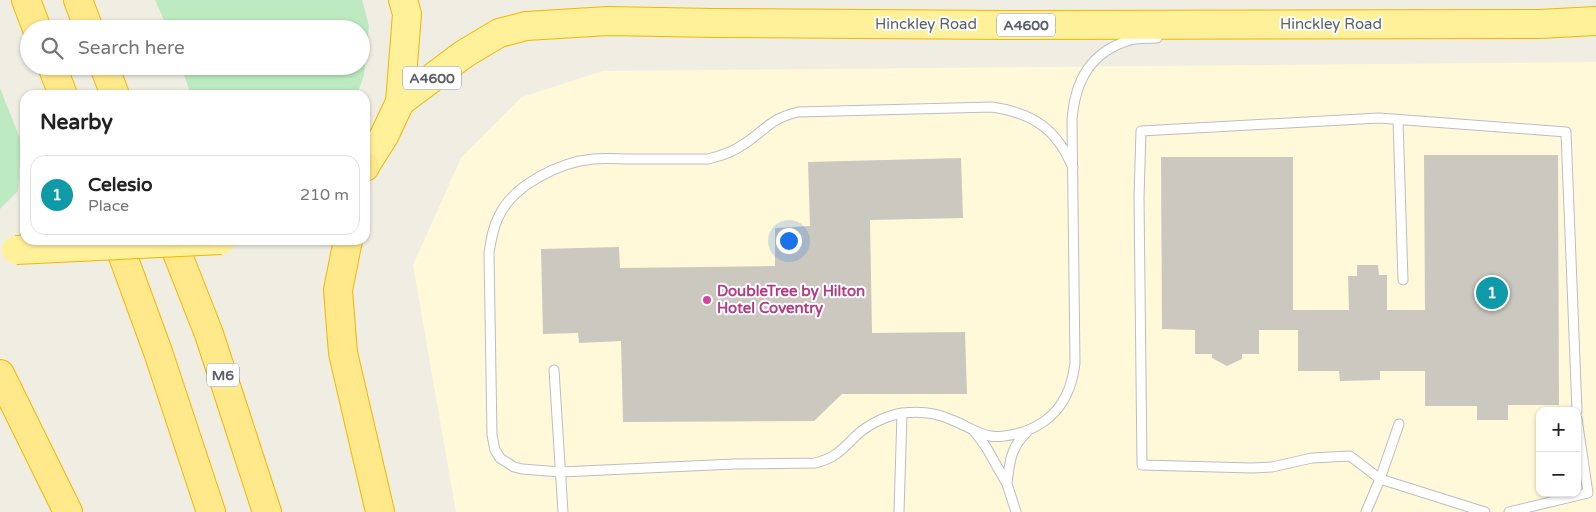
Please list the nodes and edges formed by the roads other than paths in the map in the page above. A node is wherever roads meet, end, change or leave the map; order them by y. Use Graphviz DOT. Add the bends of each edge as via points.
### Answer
graph roads {
  1 [pos="26,0"];
  2 [pos="78,0"];
  3 [pos="403,0"];
  4 [pos="34,20"];
  5 [pos="86,20"];
  6 [pos="1596,21"];
  7 [pos="1337,24"];
  8 [pos="1200,34"];
  9 [pos="1171,37"];
  10 [pos="55,75"];
  11 [pos="107,75"];
  12 [pos="61,90"];
  13 [pos="113,90"];
  14 [pos="400,102"];
  15 [pos="1398,120"];
  16 [pos="370,159"];
  17 [pos="1073,168"];
  18 [pos="103,245"];
  19 [pos="120,245"];
  20 [pos="174,245"];
  21 [pos="347,245"];
  22 [pos="8,249"];
  23 [pos="1403,280"];
  24 [pos="554,370"];
  25 [pos="0,374"];
  26 [pos="1577,407"];
  27 [pos="902,413"];
  28 [pos="1399,424"];
  29 [pos="1029,430"];
  30 [pos="974,432"];
  31 [pos="1581,449"];
  32 [pos="561,472"];
  33 [pos="1380,479"];
  34 [pos="1007,484"];
  35 [pos="68,512"];
  36 [pos="211,512"];
  37 [pos="267,512"];
  38 [pos="380,512"];
  39 [pos="563,512"];
  40 [pos="899,512"];
  41 [pos="1016,512"];
  42 [pos="1366,512"];
  43 [pos="1485,512"];
  44 [pos="1509,512"];
  1 -- 4 [label="highway"];
  2 -- 5 [label="highway"];
  3 -- 14 [label="highway" via="406,14"];
  6 -- 7 [label="highway, Hinckley Road / A4600"];
  7 -- 8 [label="lane"];
  7 -- 14 [label="highway, Hinckley Road / A4600" via="608,21 526,26 499,33 464,54"];
  9 -- 17 [label="lane" via="1132,40 1117,45 1103,53 1081,77 1073,106"];
  10 -- 12 [label="highway"];
  11 -- 13 [label="highway"];
  14 -- 16 [label="highway"];
  15 -- 23 [label="lane"];
  15 -- 26 [label="lane" via="1566,132"];
  15 -- 33 [label="lane" via="1141,131 1142,466 1252,468 1312,458 1350,456"];
  17 -- 29 [label="lane" via="1074,377 1060,408"];
  17 -- 32 [label="lane" via="1067,154 1046,128 1034,119 1007,109 815,111 781,117 745,144 708,159 593,159 555,170 524,186 512,195 499,214 488,253 492,435 500,458 508,464 522,469"];
  18 -- 22 [label="highway, bridge"];
  19 -- 36 [label="highway"];
  20 -- 37 [label="highway, M6" via="209,334"];
  21 -- 38 [label="highway" via="338,290 343,353"];
  24 -- 32 [label="lane"];
  25 -- 35 [label="highway"];
  27 -- 30 [label="lane" via="931,413 951,419"];
  27 -- 32 [label="lane" via="878,421 859,433 838,454 815,463"];
  27 -- 40 [label="lane"];
  28 -- 33 [label="lane"];
  29 -- 30 [label="lane" via="1008,436"];
  29 -- 34 [label="lane" via="1012,452"];
  30 -- 34 [label="lane"];
  31 -- 44 [label="lane" via="1588,492"];
  32 -- 39 [label="lane"];
  33 -- 42 [label="lane"];
  33 -- 43 [label="lane"];
  34 -- 41 [label="lane"];
}
